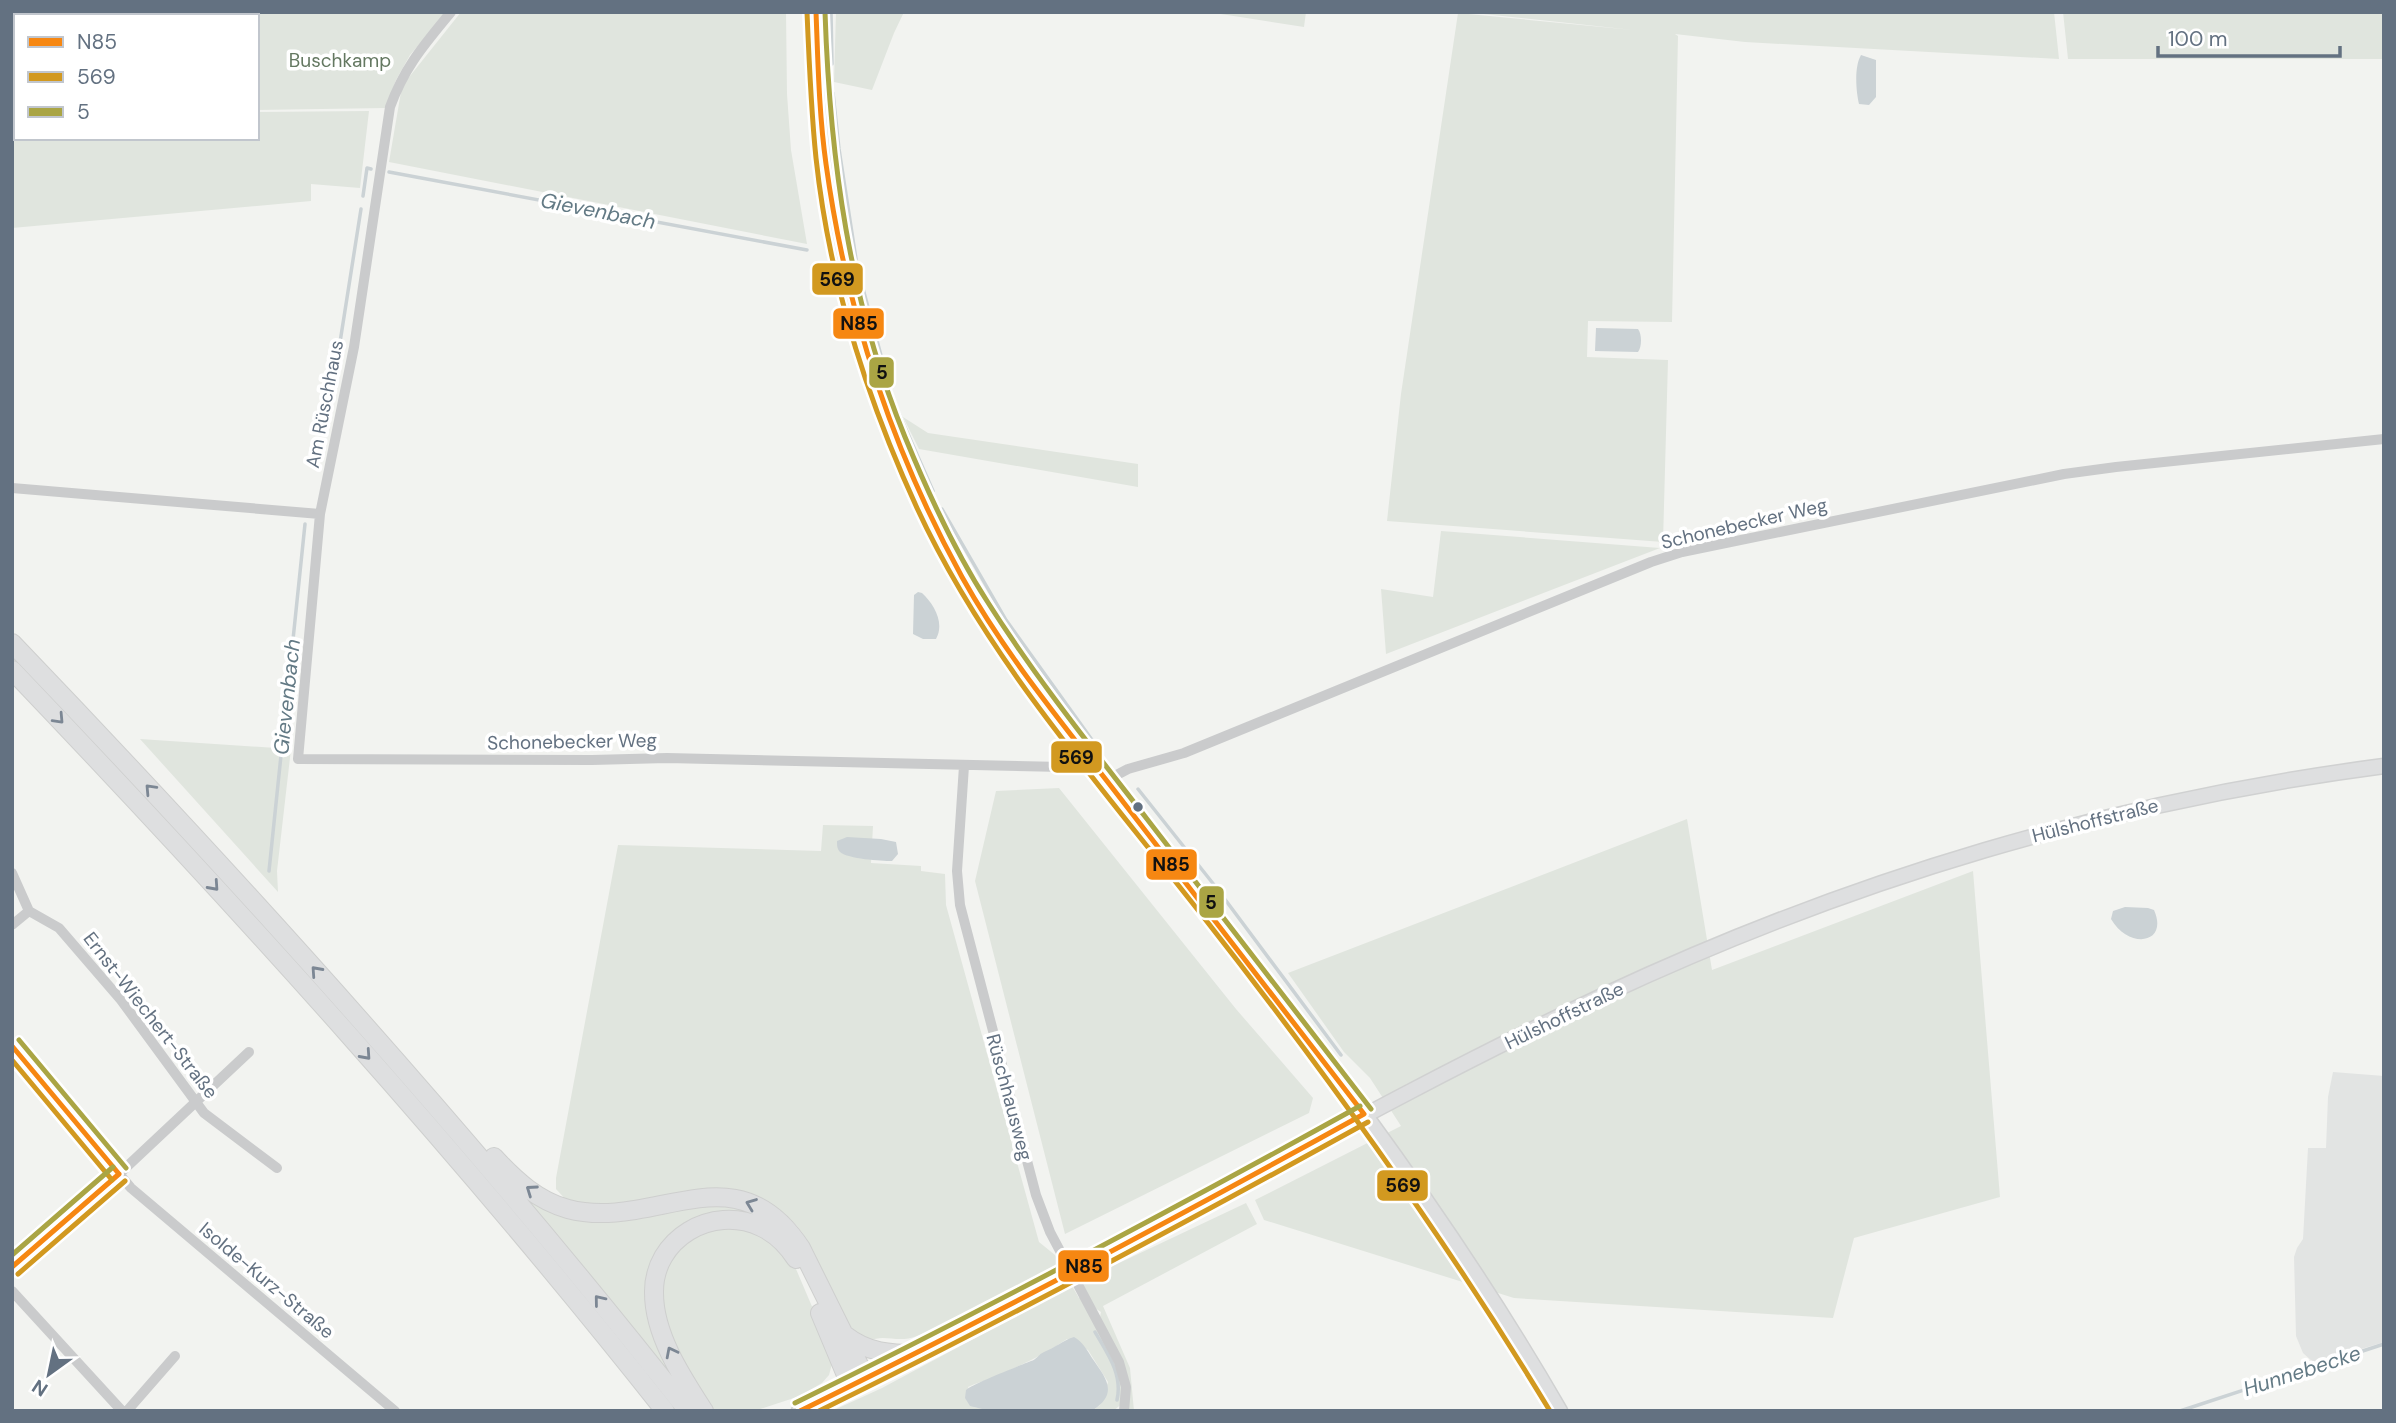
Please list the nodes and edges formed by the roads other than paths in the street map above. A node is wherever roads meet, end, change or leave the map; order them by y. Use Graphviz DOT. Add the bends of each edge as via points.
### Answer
graph roads {
  1 [pos="451,12"];
  2 [pos="816,12"];
  3 [pos="2384,439"];
  4 [pos="12,488"];
  5 [pos="320,514"];
  6 [pos="12,643"];
  7 [pos="12,670"];
  8 [pos="1089,757"];
  9 [pos="964,766"];
  10 [pos="2384,766"];
  11 [pos="1107,780"];
  12 [pos="12,873"];
  13 [pos="29,911"];
  14 [pos="12,925"];
  15 [pos="360,1021"];
  16 [pos="12,1046"];
  17 [pos="250,1052"];
  18 [pos="195,1102"];
  19 [pos="1364,1114"];
  20 [pos="277,1168"];
  21 [pos="119,1174"];
  22 [pos="12,1267"];
  23 [pos="12,1291"];
  24 [pos="845,1335"];
  25 [pos="612,1345"];
  26 [pos="918,1354"];
  27 [pos="174,1356"];
  28 [pos="858,1383"];
  29 [pos="1124,1410"];
  30 [pos="124,1411"];
  31 [pos="395,1411"];
  32 [pos="651,1411"];
  33 [pos="665,1411"];
  34 [pos="688,1411"];
  35 [pos="704,1411"];
  36 [pos="799,1411"];
  37 [pos="1560,1411"];
  1 -- 5 [label="street, Am Rüschhaus" via="412,59 390,107 354,347"];
  2 -- 8 [label="main road" via="819,119 832,217 860,338 881,404 906,466 962,576 1032,683"];
  3 -- 11 [label="street, Schonebecker Weg" via="2064,474 1682,552"];
  4 -- 5 [label="street"];
  5 -- 9 [label="street, Schonebecker Weg" via="298,759 667,758"];
  15 -- 6 [label="highway, one-way"];
  7 -- 25 [label="highway, one-way" via="367,1056"];
  8 -- 9 [label="street, Schonebecker Weg" via="1063,767"];
  8 -- 11 [label="main road"];
  9 -- 29 [label="street, Rüschhausweg" via="957,887 963,917 1036,1195 1050,1233 1119,1362 1126,1387"];
  10 -- 19 [label="main road, Hülshoffstraße" via="2159,804 2044,832 1916,871 1664,968"];
  11 -- 19 [label="main road"];
  12 -- 13 [label="street"];
  13 -- 14 [label="street"];
  13 -- 18 [label="street, Ernst-Wiechert-Straße" via="59,928 121,1000"];
  24 -- 15 [label="highway, one-way" via="801,1248 788,1229 763,1209 721,1197 610,1213 556,1205 507,1171 402,1052"];
  34 -- 15 [label="highway, one-way" via="518,1202"];
  16 -- 21 [label="street, Isolde-Kurz-Straße"];
  17 -- 18 [label="street"];
  18 -- 20 [label="street, Ernst-Wiechert-Straße"];
  18 -- 21 [label="street"];
  19 -- 26 [label="main road, Hülshoffstraße"];
  19 -- 37 [label="main road" via="1479,1280"];
  21 -- 22 [label="street"];
  21 -- 31 [label="street, Isolde-Kurz-Straße"];
  23 -- 30 [label="street"];
  24 -- 26 [label="highway" via="880,1353"];
  24 -- 28 [label="highway"];
  25 -- 32 [label="highway"];
  25 -- 33 [label="highway"];
  26 -- 28 [label="main road, Hülshoffstraße"];
  27 -- 30 [label="street"];
  35 -- 28 [label="highway, one-way" via="667,1344 653,1290 670,1246 691,1229 714,1220 753,1223 790,1250"];
  28 -- 36 [label="main road, Hülshoffstraße"];
}
